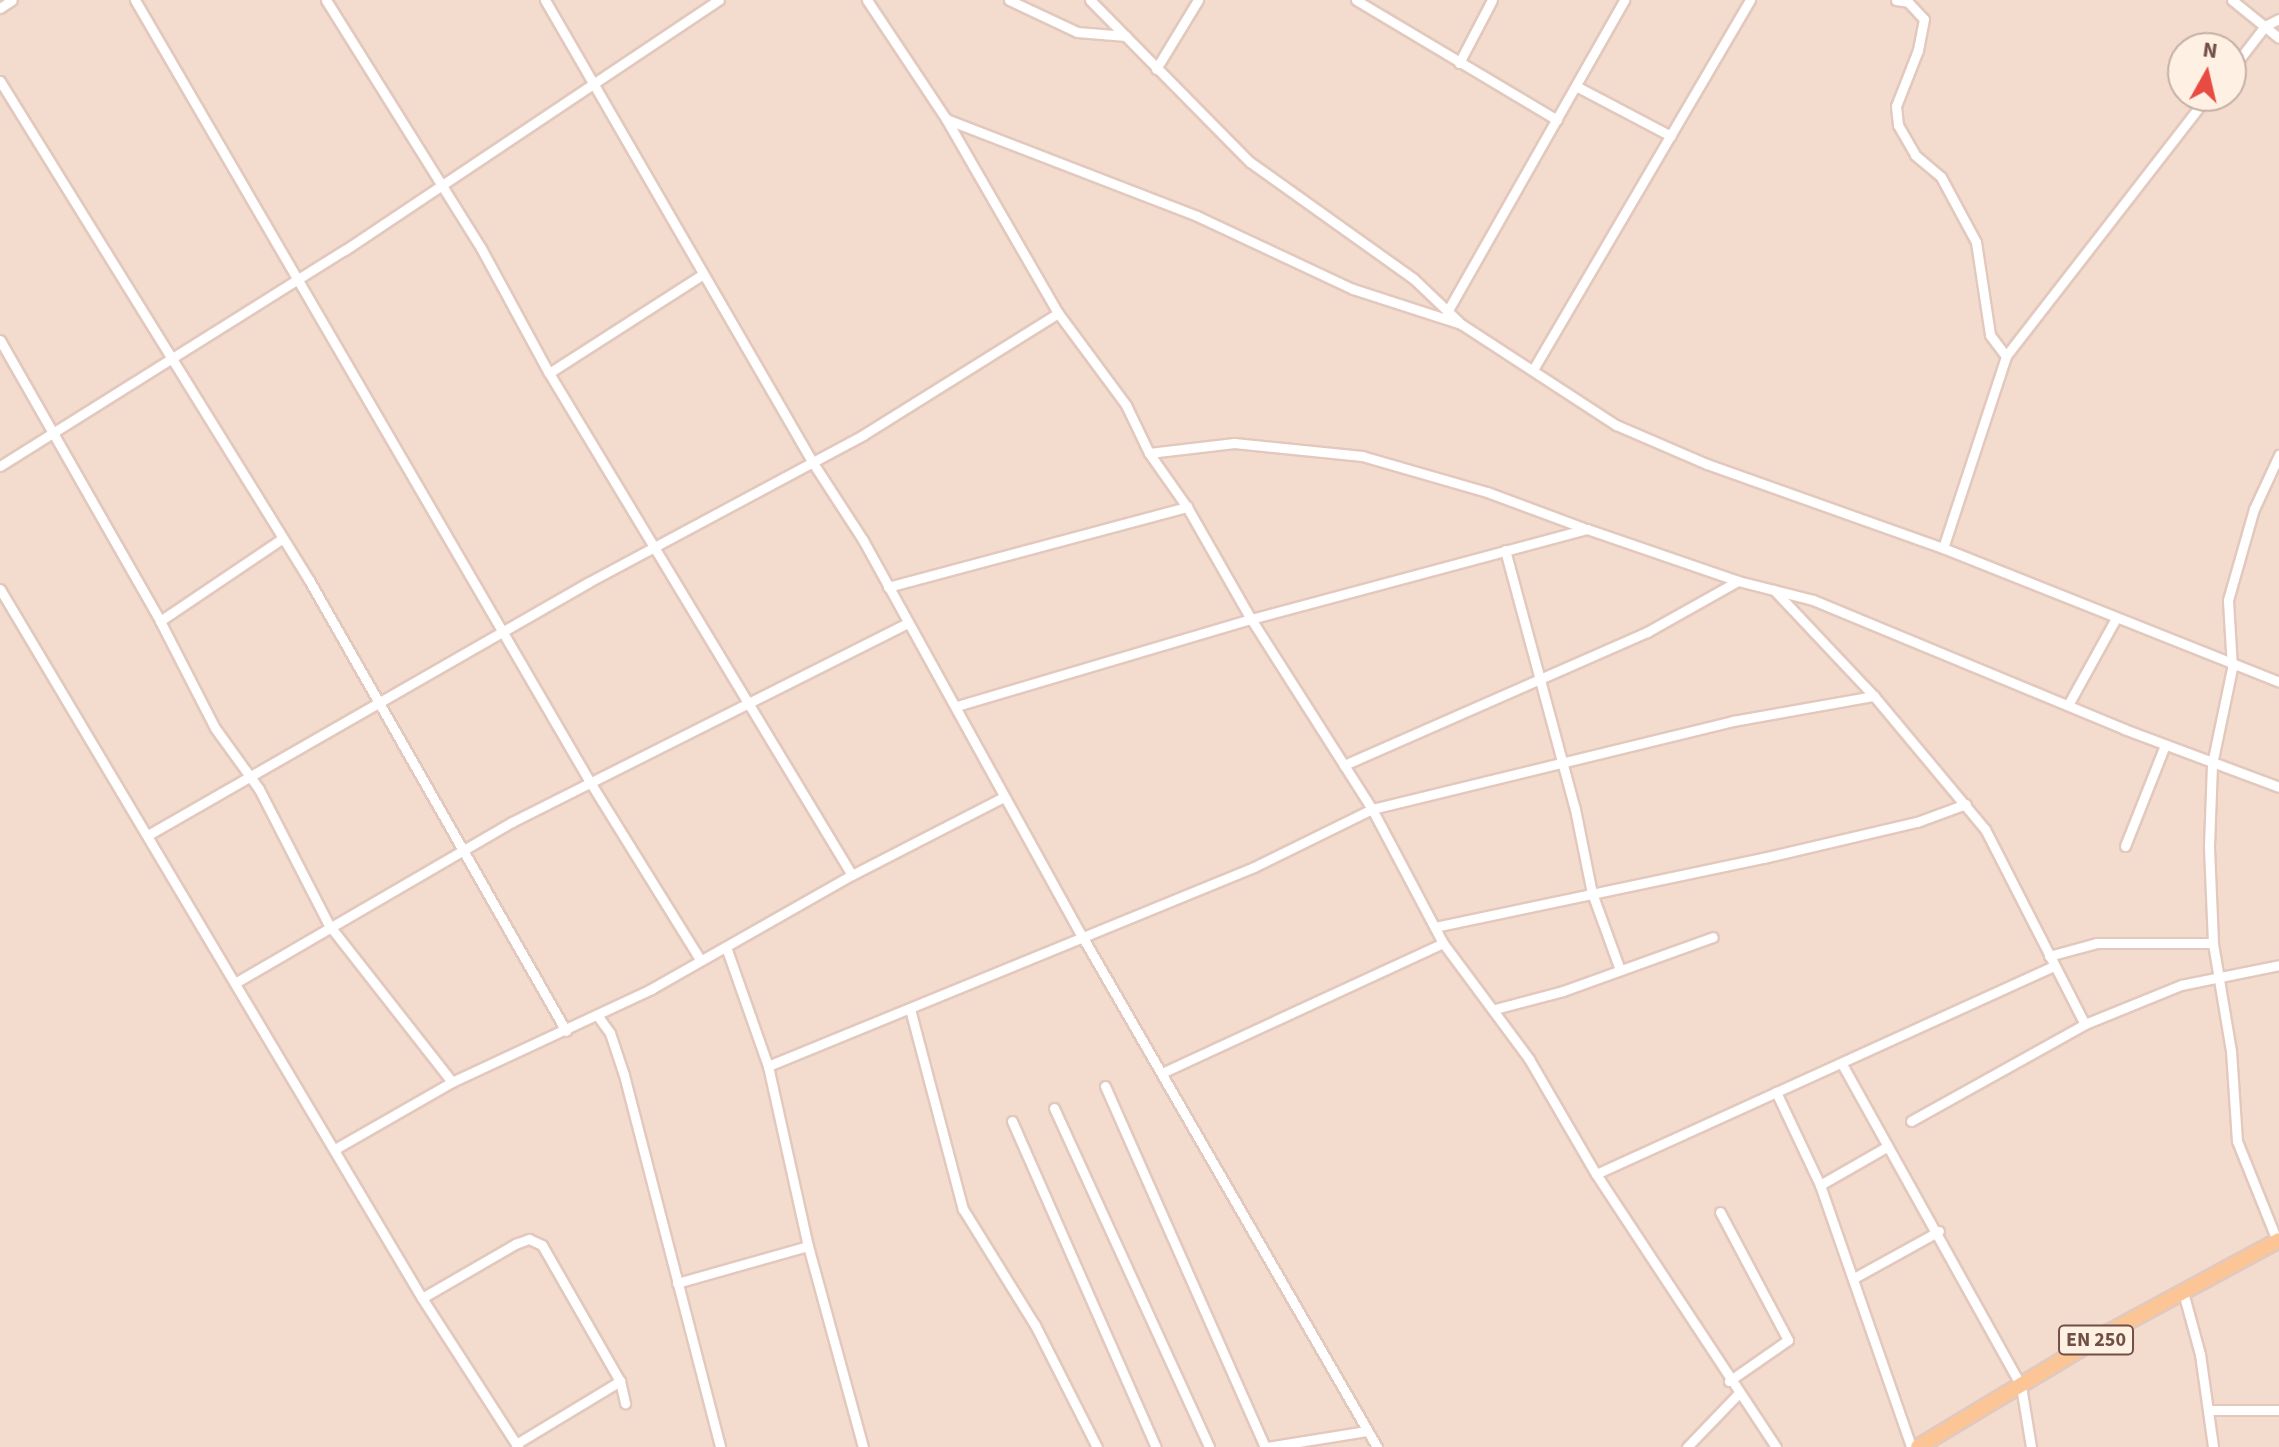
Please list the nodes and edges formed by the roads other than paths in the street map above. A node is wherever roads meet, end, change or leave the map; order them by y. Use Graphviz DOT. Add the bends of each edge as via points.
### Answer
graph roads {
  1 [pos="12,0"];
  2 [pos="135,0"];
  3 [pos="326,0"];
  4 [pos="545,0"];
  5 [pos="719,0"];
  6 [pos="867,0"];
  7 [pos="1009,0"];
  8 [pos="1090,0"];
  9 [pos="1198,0"];
  10 [pos="1356,0"];
  11 [pos="1492,0"];
  12 [pos="1624,0"];
  13 [pos="1750,0"];
  14 [pos="1896,0"];
  15 [pos="2232,0"];
  16 [pos="0,8"];
  17 [pos="2279,19"];
  18 [pos="2265,26"];
  19 [pos="1127,36"];
  20 [pos="2279,38"];
  21 [pos="2247,49"];
  22 [pos="1459,63"];
  23 [pos="1156,69"];
  24 [pos="0,81"];
  25 [pos="593,81"];
  26 [pos="1576,86"];
  27 [pos="2196,112"];
  28 [pos="946,119"];
  29 [pos="1557,120"];
  30 [pos="1671,136"];
  31 [pos="439,183"];
  32 [pos="703,274"];
  33 [pos="296,276"];
  34 [pos="1447,312"];
  35 [pos="1058,313"];
  36 [pos="1461,324"];
  37 [pos="0,340"];
  38 [pos="173,356"];
  39 [pos="2006,356"];
  40 [pos="1534,368"];
  41 [pos="549,373"];
  42 [pos="48,433"];
  43 [pos="1149,453"];
  44 [pos="2279,455"];
  45 [pos="813,463"];
  46 [pos="0,466"];
  47 [pos="1187,507"];
  48 [pos="1587,529"];
  49 [pos="283,538"];
  50 [pos="655,545"];
  51 [pos="1943,548"];
  52 [pos="1505,550"];
  53 [pos="1738,581"];
  54 [pos="888,587"];
  55 [pos="0,589"];
  56 [pos="1774,590"];
  57 [pos="1251,619"];
  58 [pos="2115,620"];
  59 [pos="160,621"];
  60 [pos="907,623"];
  61 [pos="504,632"];
  62 [pos="2232,668"];
  63 [pos="1541,677"];
  64 [pos="2279,682"];
  65 [pos="1874,696"];
  66 [pos="745,703"];
  67 [pos="377,704"];
  68 [pos="2068,705"];
  69 [pos="957,706"];
  70 [pos="2165,745"];
  71 [pos="1560,763"];
  72 [pos="2212,764"];
  73 [pos="1344,765"];
  74 [pos="248,774"];
  75 [pos="590,782"];
  76 [pos="2279,787"];
  77 [pos="1004,797"];
  78 [pos="1966,804"];
  79 [pos="1372,809"];
  80 [pos="148,835"];
  81 [pos="2125,846"];
  82 [pos="462,853"];
  83 [pos="852,875"];
  84 [pos="1592,893"];
  85 [pos="329,925"];
  86 [pos="1435,927"];
  87 [pos="1082,936"];
  88 [pos="1713,937"];
  89 [pos="1443,943"];
  90 [pos="2213,943"];
  91 [pos="726,947"];
  92 [pos="2049,956"];
  93 [pos="699,958"];
  94 [pos="2279,965"];
  95 [pos="2054,966"];
  96 [pos="1620,970"];
  97 [pos="2217,975"];
  98 [pos="235,983"];
  99 [pos="910,1009"];
  100 [pos="1495,1009"];
  101 [pos="597,1015"];
  102 [pos="2085,1024"];
  103 [pos="566,1031"];
  104 [pos="1842,1064"];
  105 [pos="768,1066"];
  106 [pos="1164,1072"];
  107 [pos="452,1082"];
  108 [pos="1105,1086"];
  109 [pos="1776,1092"];
  110 [pos="1054,1108"];
  111 [pos="1012,1121"];
  112 [pos="1911,1121"];
  113 [pos="1888,1146"];
  114 [pos="335,1149"];
  115 [pos="1596,1174"];
  116 [pos="1820,1185"];
  117 [pos="1720,1212"];
  118 [pos="1939,1231"];
  119 [pos="2278,1243"];
  120 [pos="808,1246"];
  121 [pos="1854,1278"];
  122 [pos="677,1283"];
  123 [pos="2183,1292"];
  124 [pos="422,1298"];
  125 [pos="620,1381"];
  126 [pos="1729,1381"];
  127 [pos="2021,1386"];
  128 [pos="1737,1395"];
  129 [pos="625,1403"];
  130 [pos="2210,1410"];
  131 [pos="2279,1410"];
  132 [pos="1367,1431"];
  133 [pos="517,1446"];
  134 [pos="720,1447"];
  135 [pos="863,1447"];
  136 [pos="1097,1447"];
  137 [pos="1156,1447"];
  138 [pos="1209,1447"];
  139 [pos="1266,1447"];
  140 [pos="1377,1447"];
  141 [pos="1687,1447"];
  142 [pos="1776,1447"];
  143 [pos="1911,1447"];
  144 [pos="1918,1447"];
  145 [pos="2031,1447"];
  146 [pos="2213,1447"];
  1 -- 16 [label="street"];
  2 -- 33 [label="street"];
  3 -- 31 [label="street"];
  4 -- 25 [label="street"];
  5 -- 25 [label="street"];
  6 -- 28 [label="street"];
  7 -- 19 [label="street" via="1077,32"];
  8 -- 19 [label="street"];
  9 -- 23 [label="street"];
  10 -- 22 [label="street"];
  11 -- 22 [label="street"];
  12 -- 26 [label="street"];
  13 -- 30 [label="street"];
  14 -- 39 [label="street" via="1908,2 1924,19 1896,106 1898,125 1915,155 1941,177 1976,242 1990,335"];
  15 -- 18 [label="street"];
  17 -- 18 [label="street"];
  18 -- 20 [label="street"];
  18 -- 21 [label="street"];
  19 -- 23 [label="street"];
  22 -- 29 [label="street"];
  23 -- 34 [label="street" via="1250,162 1414,279"];
  24 -- 38 [label="street"];
  25 -- 31 [label="street" via="550,116"];
  25 -- 32 [label="street"];
  26 -- 29 [label="street"];
  26 -- 30 [label="street"];
  27 -- 39 [label="street"];
  28 -- 35 [label="street"];
  28 -- 36 [label="street" via="1197,216 1353,289"];
  29 -- 34 [label="street"];
  30 -- 40 [label="street"];
  31 -- 33 [label="street" via="345,250"];
  31 -- 41 [label="street"];
  32 -- 41 [label="street"];
  32 -- 45 [label="street"];
  33 -- 38 [label="street"];
  33 -- 61 [label="street"];
  34 -- 36 [label="street"];
  35 -- 43 [label="street" via="1126,405"];
  35 -- 45 [label="street"];
  36 -- 40 [label="street"];
  37 -- 42 [label="street"];
  38 -- 42 [label="street"];
  38 -- 49 [label="street"];
  39 -- 51 [label="street"];
  40 -- 51 [label="street" via="1623,429"];
  41 -- 50 [label="street"];
  42 -- 46 [label="street"];
  42 -- 59 [label="street"];
  43 -- 47 [label="street"];
  43 -- 48 [label="street" via="1234,443 1362,456 1487,492"];
  44 -- 62 [label="street" via="2254,509 2228,600"];
  45 -- 50 [label="street"];
  45 -- 54 [label="street"];
  47 -- 54 [label="street"];
  47 -- 57 [label="street"];
  48 -- 52 [label="street"];
  48 -- 53 [label="street"];
  49 -- 59 [label="street"];
  49 -- 67 [label="street"];
  50 -- 61 [label="street"];
  50 -- 66 [label="street"];
  51 -- 58 [label="street"];
  52 -- 57 [label="street"];
  52 -- 63 [label="street"];
  53 -- 56 [label="street"];
  53 -- 63 [label="street" via="1647,632"];
  54 -- 60 [label="street"];
  55 -- 80 [label="street"];
  56 -- 65 [label="street"];
  56 -- 68 [label="street" via="1888,629"];
  57 -- 69 [label="street"];
  57 -- 73 [label="street"];
  58 -- 62 [label="street"];
  58 -- 68 [label="street"];
  59 -- 74 [label="street" via="215,728"];
  60 -- 66 [label="street"];
  60 -- 69 [label="street"];
  61 -- 67 [label="street"];
  61 -- 75 [label="street"];
  62 -- 64 [label="street"];
  62 -- 72 [label="street"];
  63 -- 71 [label="street"];
  63 -- 73 [label="street"];
  65 -- 71 [label="street" via="1733,721"];
  65 -- 78 [label="street"];
  66 -- 75 [label="street"];
  66 -- 83 [label="street"];
  67 -- 74 [label="street"];
  67 -- 82 [label="street"];
  68 -- 70 [label="street"];
  69 -- 77 [label="street"];
  70 -- 72 [label="street"];
  70 -- 81 [label="street"];
  71 -- 79 [label="street"];
  71 -- 84 [label="street"];
  72 -- 76 [label="street"];
  72 -- 90 [label="street"];
  73 -- 79 [label="street"];
  74 -- 80 [label="street"];
  74 -- 85 [label="street"];
  75 -- 82 [label="street"];
  75 -- 93 [label="street"];
  77 -- 83 [label="street"];
  77 -- 87 [label="street"];
  78 -- 84 [label="street" via="1917,822"];
  78 -- 92 [label="street" via="1985,829"];
  79 -- 86 [label="street"];
  79 -- 87 [label="street" via="1254,867"];
  80 -- 98 [label="street"];
  82 -- 85 [label="street"];
  82 -- 103 [label="street" via="487,884"];
  83 -- 91 [label="street"];
  84 -- 86 [label="street"];
  84 -- 96 [label="street"];
  85 -- 98 [label="street"];
  85 -- 107 [label="street"];
  86 -- 89 [label="street"];
  87 -- 99 [label="street"];
  87 -- 106 [label="street"];
  88 -- 96 [label="street"];
  89 -- 100 [label="street"];
  89 -- 106 [label="street"];
  90 -- 92 [label="street" via="2097,943"];
  90 -- 97 [label="street"];
  91 -- 93 [label="street"];
  91 -- 105 [label="street"];
  92 -- 95 [label="street"];
  93 -- 101 [label="street"];
  94 -- 97 [label="street"];
  95 -- 102 [label="street"];
  95 -- 104 [label="street"];
  96 -- 100 [label="street"];
  97 -- 102 [label="street"];
  97 -- 119 [label="street" via="2231,1051 2237,1141"];
  98 -- 114 [label="street"];
  99 -- 105 [label="street"];
  99 -- 136 [label="street" via="963,1209 1035,1325"];
  100 -- 115 [label="street"];
  101 -- 103 [label="street"];
  101 -- 122 [label="street" via="610,1033 624,1075"];
  102 -- 112 [label="street"];
  103 -- 107 [label="street"];
  104 -- 109 [label="street"];
  104 -- 113 [label="street"];
  105 -- 120 [label="street"];
  106 -- 132 [label="street"];
  107 -- 114 [label="street"];
  108 -- 139 [label="street"];
  109 -- 115 [label="street"];
  109 -- 116 [label="street"];
  110 -- 138 [label="street"];
  111 -- 137 [label="street"];
  113 -- 116 [label="street"];
  113 -- 118 [label="street"];
  114 -- 124 [label="street"];
  115 -- 126 [label="street"];
  116 -- 121 [label="street"];
  117 -- 126 [label="street" via="1788,1340"];
  118 -- 121 [label="street"];
  118 -- 127 [label="street"];
  119 -- 123 [label="main road, EN 250"];
  120 -- 122 [label="street"];
  120 -- 135 [label="street"];
  121 -- 143 [label="street"];
  122 -- 134 [label="street"];
  123 -- 127 [label="main road, EN 250"];
  123 -- 130 [label="street"];
  124 -- 125 [label="street" via="529,1239 542,1245"];
  124 -- 133 [label="street"];
  125 -- 129 [label="street"];
  125 -- 133 [label="street"];
  126 -- 128 [label="street"];
  127 -- 144 [label="main road, EN 250"];
  127 -- 145 [label="street"];
  128 -- 141 [label="street"];
  128 -- 142 [label="street"];
  130 -- 131 [label="street"];
  130 -- 146 [label="street"];
  132 -- 139 [label="street"];
  132 -- 140 [label="street"];
}
